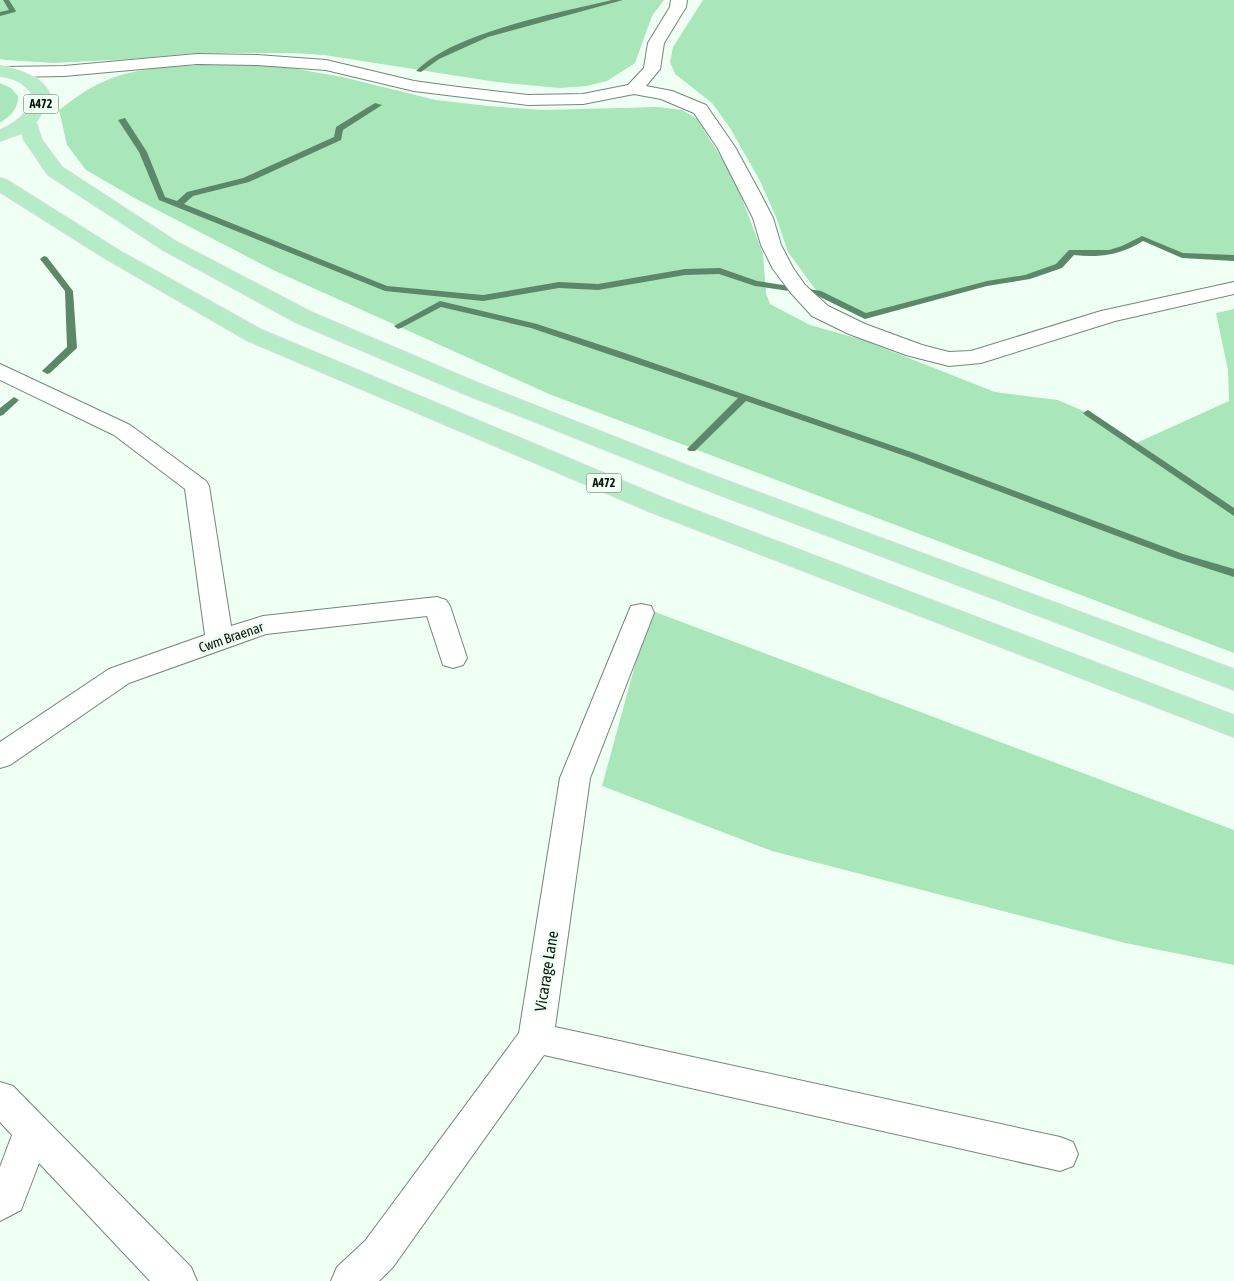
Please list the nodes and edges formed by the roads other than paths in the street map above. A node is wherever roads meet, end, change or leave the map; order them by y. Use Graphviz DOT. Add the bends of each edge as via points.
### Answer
graph roads {
  1 [pos="679,0"];
  2 [pos="118,67"];
  3 [pos="4,72"];
  4 [pos="634,89"];
  5 [pos="44,98"];
  6 [pos="27,122"];
  7 [pos="0,136"];
  8 [pos="0,184"];
  9 [pos="1234,288"];
  10 [pos="0,370"];
  11 [pos="641,612"];
  12 [pos="219,640"];
  13 [pos="453,658"];
  14 [pos="1234,680"];
  15 [pos="1234,726"];
  16 [pos="0,757"];
  17 [pos="536,1038"];
  18 [pos="0,1098"];
  19 [pos="32,1130"];
  20 [pos="1060,1154"];
  21 [pos="0,1203"];
  22 [pos="177,1281"];
  23 [pos="351,1281"];
  1 -- 4 [label="street" via="678,8 656,43 652,69"];
  2 -- 3 [label="street"];
  2 -- 4 [label="street" via="197,58 326,65 414,86 528,100 583,98"];
  2 -- 5 [label="street" via="65,85"];
  3 -- 5 [label="main road, A472" via="27,78 39,87"];
  4 -- 9 [label="street" via="666,94 700,109 749,191 784,269 820,311 914,350 949,359 973,358 1109,316"];
  5 -- 6 [label="main road, A472" via="39,110"];
  6 -- 7 [label="main road, A472"];
  6 -- 14 [label="main road, A472" via="33,140 54,171 170,246 303,317 470,388 700,479"];
  8 -- 15 [label="main road, A472" via="114,255 254,335 657,505"];
  10 -- 12 [label="street" via="122,430 197,486"];
  11 -- 17 [label="street, Vicarage Lane" via="575,778"];
  12 -- 13 [label="street, Cwm Braenar" via="263,624 437,606"];
  12 -- 16 [label="street, Cwm Braenar" via="120,676"];
  17 -- 20 [label="street"];
  17 -- 23 [label="street, Vicarage Lane" via="379,1254"];
  18 -- 19 [label="street"];
  19 -- 21 [label="street" via="8,1197"];
  19 -- 22 [label="street"];
}
